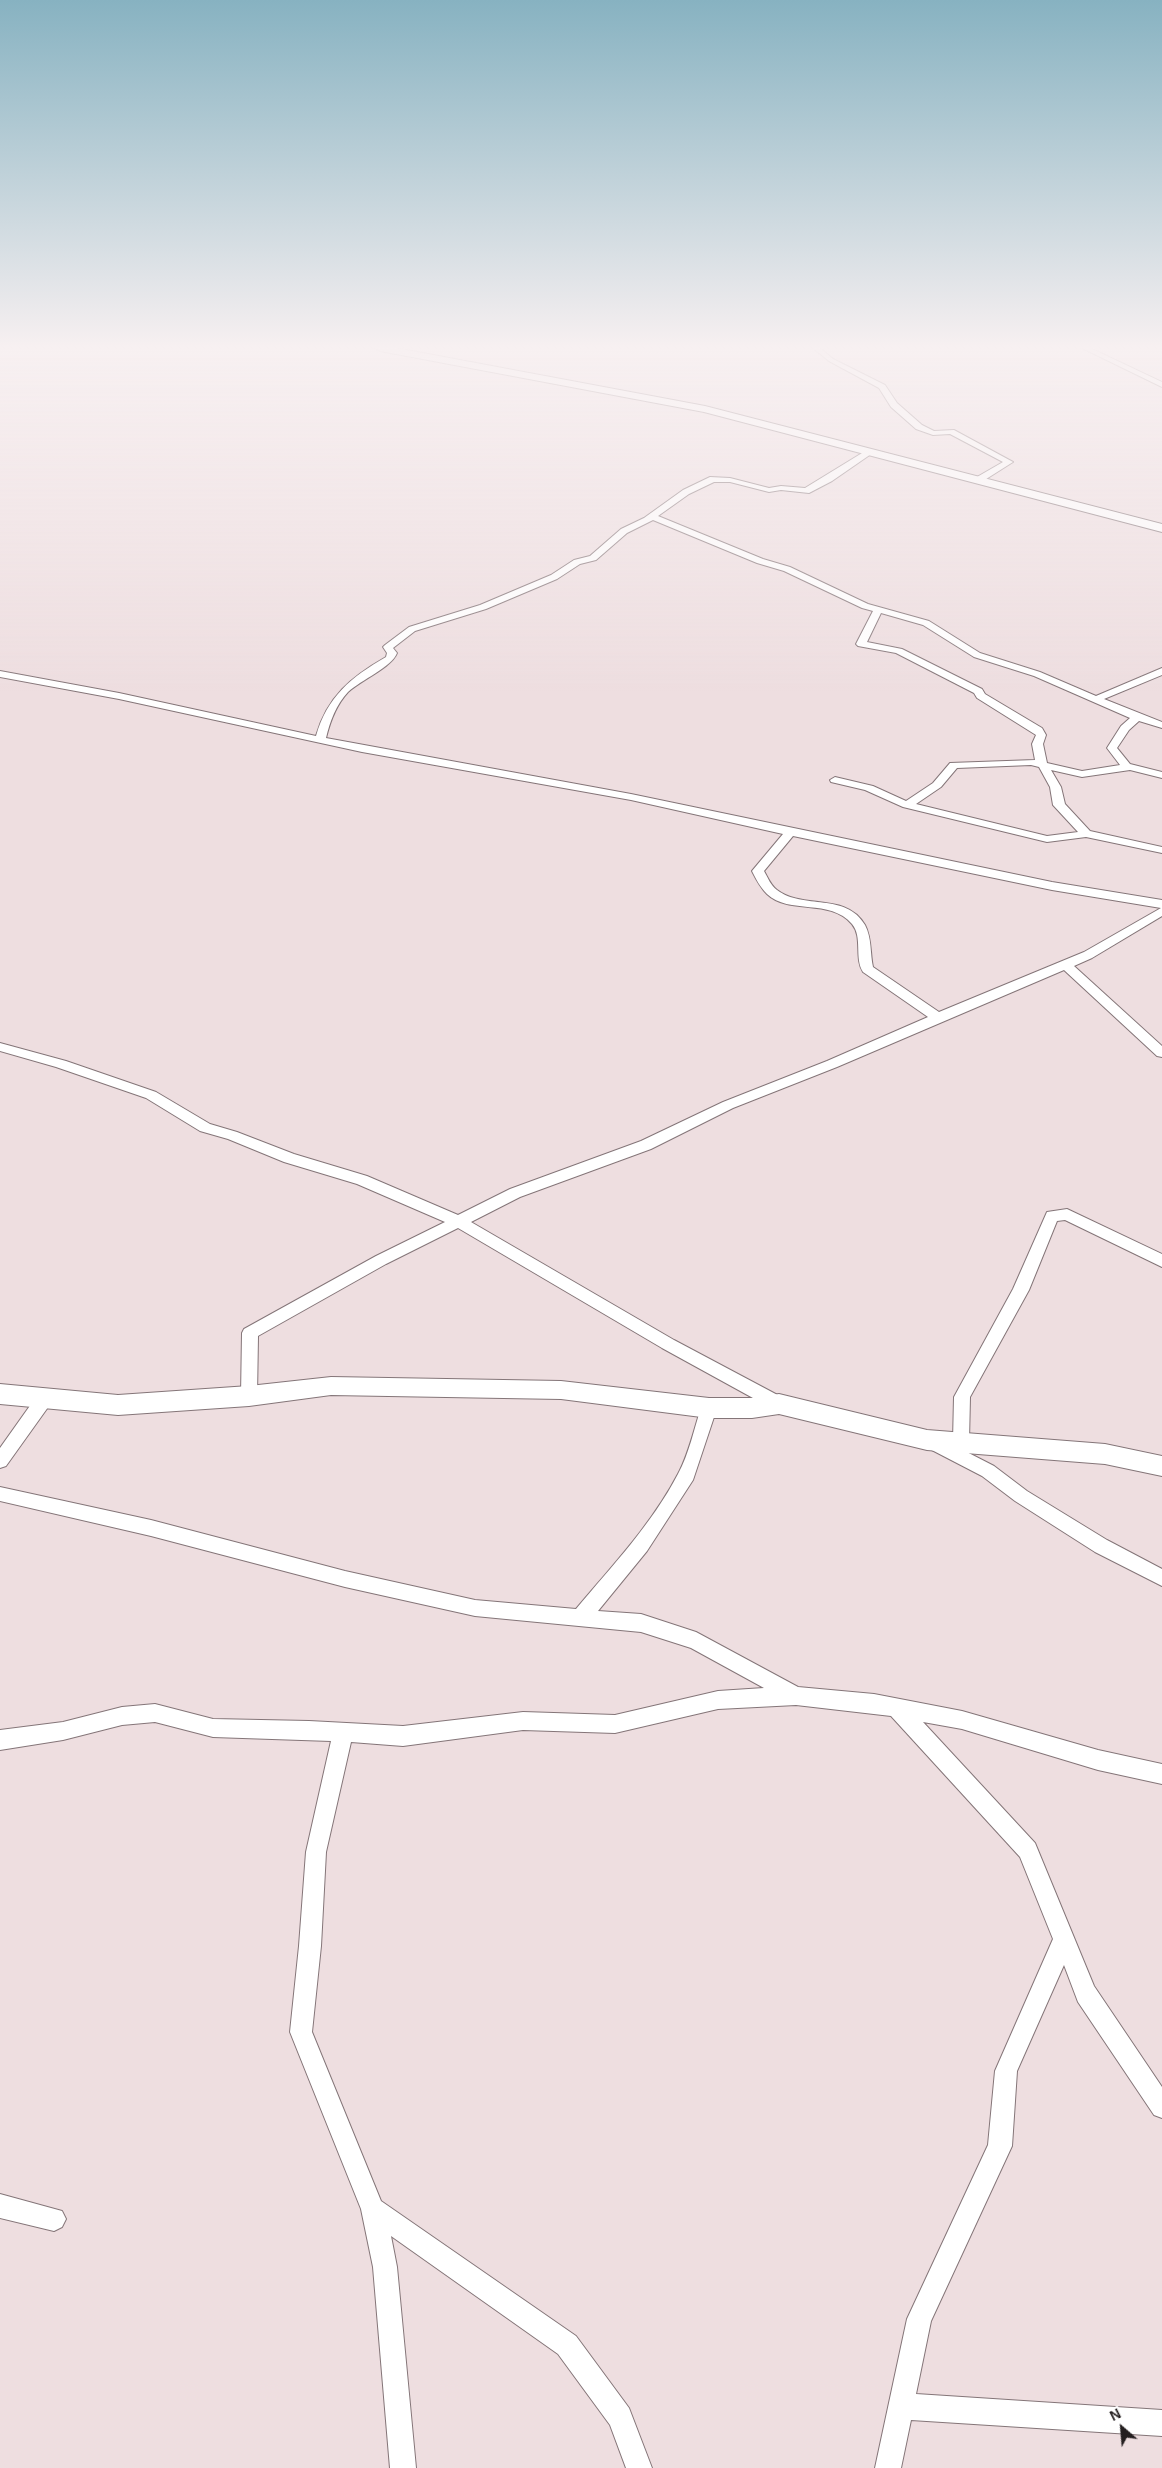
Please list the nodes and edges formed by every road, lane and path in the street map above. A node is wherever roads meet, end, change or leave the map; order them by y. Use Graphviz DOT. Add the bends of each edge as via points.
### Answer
graph roads {
  1 [pos="854,463"];
  2 [pos="916,463"];
  3 [pos="1007,463"];
  4 [pos="980,479"];
  5 [pos="1022,491"];
  6 [pos="1162,515"];
  7 [pos="652,516"];
  8 [pos="1162,528"];
  9 [pos="878,610"];
  10 [pos="1162,671"];
  11 [pos="0,674"];
  12 [pos="1097,700"];
  13 [pos="1137,717"];
  14 [pos="1162,725"];
  15 [pos="320,739"];
  16 [pos="1042,764"];
  17 [pos="1127,767"];
  18 [pos="1162,775"];
  19 [pos="835,780"];
  20 [pos="907,805"];
  21 [pos="790,832"];
  22 [pos="1086,834"];
  23 [pos="1162,850"];
  24 [pos="1162,904"];
  25 [pos="1162,911"];
  26 [pos="1066,965"];
  27 [pos="939,1018"];
  28 [pos="0,1047"];
  29 [pos="1162,1053"];
  30 [pos="458,1221"];
  31 [pos="1162,1261"];
  32 [pos="0,1394"];
  33 [pos="249,1396"];
  34 [pos="45,1398"];
  35 [pos="779,1404"];
  36 [pos="708,1408"];
  37 [pos="927,1440"];
  38 [pos="961,1441"];
  39 [pos="0,1461"];
  40 [pos="1162,1466"];
  41 [pos="0,1494"];
  42 [pos="1162,1578"];
  43 [pos="579,1619"];
  44 [pos="796,1696"];
  45 [pos="897,1708"];
  46 [pos="343,1732"];
  47 [pos="0,1740"];
  48 [pos="1162,1774"];
  49 [pos="1064,1939"];
  50 [pos="1162,2107"];
  51 [pos="0,2206"];
  52 [pos="373,2209"];
  53 [pos="54,2219"];
  54 [pos="901,2406"];
  55 [pos="1162,2423"];
  56 [pos="403,2468"];
  57 [pos="639,2468"];
  58 [pos="888,2468"];
  1 -- 7 [label="street" via="806,491 769,490 713,479 686,492"];
  2 -- 4 [label="street"];
  3 -- 4 [label="street"];
  4 -- 5 [label="street"];
  5 -- 6 [label="street"];
  5 -- 8 [label="street"];
  7 -- 9 [label="street" via="787,569"];
  7 -- 15 [label="street" via="624,531 593,558 577,562 554,577 483,607 412,629 388,647 392,653 390,659 366,672 338,694 324,720"];
  9 -- 12 [label="street" via="926,623 977,655 1036,674"];
  9 -- 16 [label="street" via="861,644 899,651 978,690 982,696 1038,730 1041,735 1037,751"];
  10 -- 12 [label="street" via="1103,694"];
  11 -- 15 [label="street"];
  12 -- 13 [label="street"];
  13 -- 14 [label="street"];
  13 -- 17 [label="street" via="1112,748"];
  15 -- 21 [label="street" via="631,797"];
  16 -- 17 [label="street" via="1082,774"];
  16 -- 20 [label="street" via="956,764 937,785"];
  16 -- 22 [label="street" via="1060,796 1059,805"];
  17 -- 18 [label="street"];
  19 -- 20 [label="street" via="870,788"];
  20 -- 22 [label="street" via="1052,840"];
  21 -- 24 [label="street" via="1052,886"];
  21 -- 27 [label="street" via="758,870 764,884 776,895 835,908 856,921 863,937 867,968"];
  22 -- 23 [label="street"];
  25 -- 26 [label="street" via="1088,956"];
  26 -- 27 [label="street"];
  26 -- 29 [label="street"];
  27 -- 30 [label="street" via="728,1105 646,1145 515,1193"];
  28 -- 30 [label="street" via="151,1095 205,1128 362,1180"];
  30 -- 33 [label="street" via="255,1328 249,1337"];
  30 -- 35 [label="street" via="668,1344"];
  31 -- 38 [label="street" via="1068,1214 1052,1216 1022,1290 962,1397"];
  32 -- 34 [label="street"];
  33 -- 34 [label="street" via="118,1405"];
  33 -- 36 [label="street" via="331,1386 532,1388"];
  34 -- 39 [label="street"];
  35 -- 36 [label="street"];
  35 -- 37 [label="street"];
  36 -- 43 [label="street" via="687,1475 666,1510"];
  37 -- 38 [label="street"];
  37 -- 42 [label="street" via="988,1471 1021,1496 1101,1546"];
  38 -- 40 [label="street" via="1104,1454"];
  41 -- 43 [label="street" via="475,1608"];
  43 -- 44 [label="street" via="641,1623 696,1641"];
  44 -- 45 [label="street"];
  44 -- 46 [label="street" via="718,1700 615,1724 523,1721 403,1736"];
  45 -- 48 [label="street" via="962,1720 1098,1760"];
  45 -- 49 [label="street" via="1028,1850"];
  46 -- 47 [label="street" via="213,1728 155,1713 122,1716 63,1731"];
  46 -- 52 [label="street" via="316,1852 301,2032"];
  49 -- 50 [label="street" via="1086,1994"];
  49 -- 54 [label="street" via="1006,2071 1000,2146 919,2319"];
  51 -- 53 [label="street"];
  52 -- 56 [label="street" via="385,2267"];
  52 -- 57 [label="street" via="567,2345 620,2417"];
  54 -- 55 [label="street"];
  54 -- 58 [label="street"];
}
